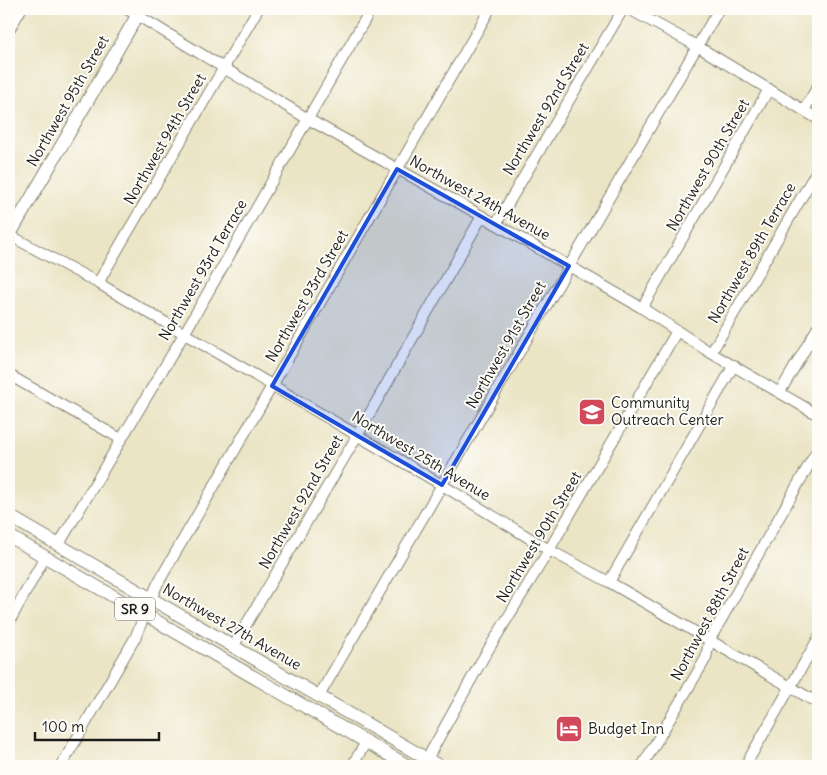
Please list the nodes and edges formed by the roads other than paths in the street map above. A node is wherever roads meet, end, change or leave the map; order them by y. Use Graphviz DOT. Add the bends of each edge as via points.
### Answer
graph roads {
  1 [pos="21,9"];
  2 [pos="258,9"];
  3 [pos="371,9"];
  4 [pos="490,9"];
  5 [pos="623,9"];
  6 [pos="629,9"];
  7 [pos="719,9"];
  8 [pos="135,11"];
  9 [pos="9,30"];
  10 [pos="697,46"];
  11 [pos="223,68"];
  12 [pos="818,86"];
  13 [pos="769,89"];
  14 [pos="804,110"];
  15 [pos="308,119"];
  16 [pos="818,119"];
  17 [pos="397,169"];
  18 [pos="818,169"];
  19 [pos="482,216"];
  20 [pos="496,224"];
  21 [pos="9,235"];
  22 [pos="569,266"];
  23 [pos="98,283"];
  24 [pos="642,308"];
  25 [pos="818,327"];
  26 [pos="677,331"];
  27 [pos="184,334"];
  28 [pos="711,353"];
  29 [pos="734,365"];
  30 [pos="9,375"];
  31 [pos="272,386"];
  32 [pos="780,392"];
  33 [pos="818,415"];
  34 [pos="357,436"];
  35 [pos="121,439"];
  36 [pos="818,449"];
  37 [pos="442,485"];
  38 [pos="9,516"];
  39 [pos="34,531"];
  40 [pos="9,536"];
  41 [pos="59,544"];
  42 [pos="549,550"];
  43 [pos="45,557"];
  44 [pos="122,581"];
  45 [pos="609,582"];
  46 [pos="151,598"];
  47 [pos="145,614"];
  48 [pos="9,622"];
  49 [pos="818,639"];
  50 [pos="709,641"];
  51 [pos="233,647"];
  52 [pos="234,665"];
  53 [pos="790,687"];
  54 [pos="319,696"];
  55 [pos="818,703"];
  56 [pos="357,718"];
  57 [pos="366,742"];
  58 [pos="426,762"];
  59 [pos="61,766"];
  60 [pos="352,766"];
  61 [pos="408,766"];
  62 [pos="439,766"];
  63 [pos="642,766"];
  64 [pos="745,766"];
  1 -- 9 [label="street"];
  2 -- 11 [label="street, Northwest 94th Street"];
  3 -- 15 [label="street, Northwest 93rd Terrace"];
  4 -- 17 [label="street, Northwest 93rd Street"];
  5 -- 20 [label="street, Northwest 92nd Street"];
  6 -- 10 [label="street"];
  7 -- 10 [label="street, Northwest 91st Street"];
  8 -- 11 [label="street, Northwest 24th Avenue"];
  8 -- 21 [label="main road, Northwest 95th Street"];
  10 -- 13 [label="street"];
  10 -- 22 [label="street, Northwest 91st Street"];
  11 -- 15 [label="street, Northwest 24th Avenue"];
  11 -- 23 [label="street, Northwest 94th Street"];
  12 -- 14 [label="street"];
  13 -- 14 [label="street"];
  13 -- 24 [label="street, Northwest 90th Street"];
  14 -- 16 [label="street"];
  15 -- 17 [label="street, Northwest 24th Avenue"];
  15 -- 27 [label="street, Northwest 93rd Terrace"];
  17 -- 19 [label="street, Northwest 24th Avenue"];
  17 -- 31 [label="street, Northwest 93rd Street"];
  18 -- 28 [label="street, Northwest 89th Terrace"];
  19 -- 20 [label="street, Northwest 24th Avenue"];
  19 -- 34 [label="street, Northwest 92nd Street"];
  20 -- 22 [label="street, Northwest 24th Avenue"];
  21 -- 23 [label="street, Northwest 25th Avenue"];
  22 -- 24 [label="street, Northwest 24th Avenue"];
  22 -- 37 [label="street, Northwest 91st Street"];
  23 -- 27 [label="street, Northwest 25th Avenue"];
  24 -- 26 [label="street, Northwest 24th Avenue"];
  25 -- 32 [label="street"];
  26 -- 28 [label="street, Northwest 24th Avenue"];
  26 -- 42 [label="street, Northwest 90th Street"];
  27 -- 31 [label="street, Northwest 25th Avenue"];
  27 -- 35 [label="street, Northwest 93rd Terrace"];
  28 -- 29 [label="street, Northwest 24th Avenue"];
  29 -- 32 [label="street, Northwest 24th Avenue"];
  29 -- 45 [label="street"];
  30 -- 35 [label="street"];
  31 -- 34 [label="street, Northwest 25th Avenue"];
  31 -- 46 [label="street, Northwest 93rd Street"];
  32 -- 33 [label="street, Northwest 24th Avenue"];
  34 -- 37 [label="street, Northwest 25th Avenue"];
  34 -- 51 [label="street, Northwest 92nd Street"];
  35 -- 41 [label="street, Northwest 93rd Terrace"];
  36 -- 50 [label="street, Northwest 88th Street"];
  37 -- 42 [label="street, Northwest 25th Avenue"];
  37 -- 54 [label="street, Northwest 91st Street"];
  38 -- 39 [label="main road, Northwest 27th Avenue / SR 9"];
  39 -- 41 [label="main road, Northwest 27th Avenue / SR 9"];
  39 -- 43 [label="main road"];
  40 -- 43 [label="main road, SR 9"];
  41 -- 44 [label="main road, Northwest 27th Avenue / SR 9"];
  42 -- 45 [label="street, Northwest 25th Avenue"];
  42 -- 58 [label="street, Northwest 90th Street" via="482,660"];
  43 -- 44 [label="main road" via="66,557 110,582"];
  43 -- 47 [label="main road, SR 9"];
  43 -- 48 [label="street"];
  44 -- 46 [label="main road, Northwest 27th Avenue / SR 9"];
  45 -- 50 [label="street, Northwest 25th Avenue"];
  46 -- 51 [label="main road, Northwest 27th Avenue / SR 9"];
  47 -- 51 [label="main road" via="162,617 218,648"];
  47 -- 52 [label="main road, SR 9"];
  47 -- 59 [label="street" via="135,638"];
  49 -- 53 [label="street"];
  50 -- 53 [label="street, Northwest 25th Avenue"];
  50 -- 63 [label="street, Northwest 88th Street" via="706,658"];
  51 -- 52 [label="main road"];
  51 -- 54 [label="main road, Northwest 27th Avenue / SR 9"];
  52 -- 57 [label="main road, SR 9"];
  53 -- 55 [label="street, Northwest 25th Avenue"];
  53 -- 64 [label="street"];
  54 -- 56 [label="main road, Northwest 27th Avenue / SR 9"];
  56 -- 57 [label="main road"];
  56 -- 58 [label="main road, Northwest 27th Avenue / SR 9"];
  57 -- 58 [label="main road" via="386,743"];
  57 -- 60 [label="street"];
  57 -- 61 [label="main road, SR 9"];
  58 -- 62 [label="main road, Northwest 27th Avenue / SR 9"];
}
